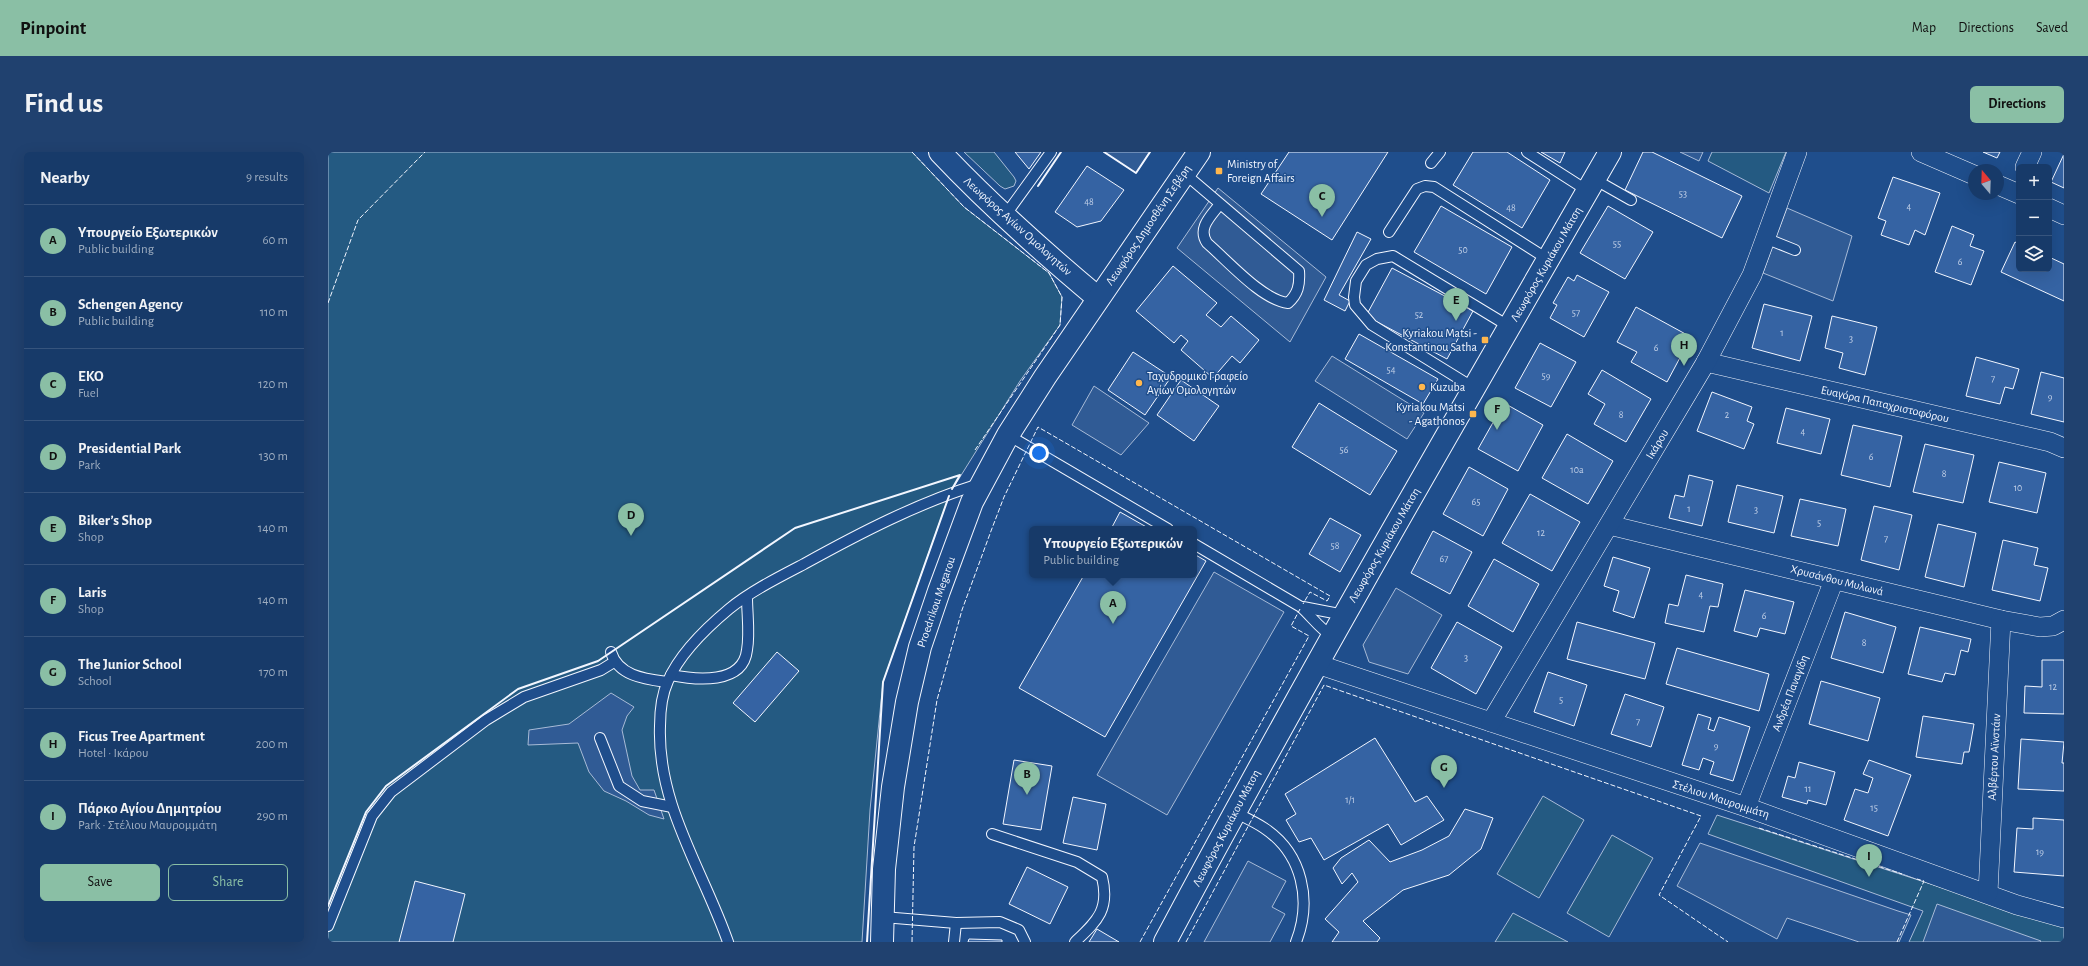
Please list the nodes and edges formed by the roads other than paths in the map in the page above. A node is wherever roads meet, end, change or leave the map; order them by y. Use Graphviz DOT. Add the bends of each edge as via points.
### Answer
graph roads {
  1 [pos="940,152"];
  2 [pos="1051,152"];
  3 [pos="1199,152"];
  4 [pos="1440,152"];
  5 [pos="1527,152"];
  6 [pos="1610,152"];
  7 [pos="1797,152"];
  8 [pos="1921,152"];
  9 [pos="2032,152"];
  10 [pos="1431,163"];
  11 [pos="2026,164"];
  12 [pos="1968,172"];
  13 [pos="1184,173"];
  14 [pos="1591,185"];
  15 [pos="1631,200"];
  16 [pos="1220,204"];
  17 [pos="2052,209"];
  18 [pos="2064,215"];
  19 [pos="1004,217"];
  20 [pos="1388,232"];
  21 [pos="1765,238"];
  22 [pos="1795,250"];
  23 [pos="1549,260"];
  24 [pos="1098,298"];
  25 [pos="1510,327"];
  26 [pos="1706,362"];
  27 [pos="1474,388"];
  28 [pos="1008,435"];
  29 [pos="2064,448"];
  30 [pos="981,484"];
  31 [pos="1609,525"];
  32 [pos="1163,526"];
  33 [pos="1197,546"];
  34 [pos="1834,580"];
  35 [pos="747,597"];
  36 [pos="1301,607"];
  37 [pos="2001,620"];
  38 [pos="2064,620"];
  39 [pos="1337,627"];
  40 [pos="1317,664"];
  41 [pos="669,678"];
  42 [pos="1491,722"];
  43 [pos="600,738"];
  44 [pos="1746,806"];
  45 [pos="672,807"];
  46 [pos="1234,812"];
  47 [pos="992,834"];
  48 [pos="1988,893"];
  49 [pos="883,916"];
  50 [pos="2064,918"];
  51 [pos="956,923"];
  52 [pos="328,926"];
  53 [pos="728,942"];
  54 [pos="882,942"];
  55 [pos="954,942"];
  56 [pos="1026,942"];
  57 [pos="1075,942"];
  58 [pos="1165,942"];
  59 [pos="1296,942"];
  1 -- 19 [label="main road, Λεωφόρος Αγίων Ομολογητών"];
  2 -- 19 [label="lane"];
  3 -- 13 [label="main road, Λεωφόρος Δημοσθένη Σεβέρη"];
  4 -- 10 [label="lane"];
  5 -- 14 [label="lane"];
  6 -- 14 [label="main road, Λεωφόρος Κυριάκου Μάτση"];
  7 -- 21 [label="street, Ικάρου"];
  8 -- 12 [label="street"];
  9 -- 11 [label="street"];
  13 -- 16 [label="lane"];
  13 -- 24 [label="main road, Λεωφόρος Δημοσθένη Σεβέρη"];
  14 -- 15 [label="lane"];
  14 -- 23 [label="main road, Λεωφόρος Κυριάκου Μάτση"];
  16 -- 16 [label="lane" via="1299,271 1300,284 1295,298 1288,303 1278,302 1265,295 1207,243 1203,236 1203,227"];
  17 -- 18 [label="street"];
  19 -- 24 [label="main road, Λεωφόρος Αγίων Ομολογητών"];
  20 -- 23 [label="lane" via="1417,189 1425,186 1434,187"];
  21 -- 22 [label="lane"];
  21 -- 26 [label="street, Ικάρου" via="1752,275"];
  23 -- 25 [label="main road, Λεωφόρος Κυριάκου Μάτση"];
  24 -- 28 [label="main road, Proedrikou Megarou"];
  25 -- 27 [label="main road, Λεωφόρος Κυριάκου Μάτση"];
  25 -- 27 [label="lane" via="1393,256 1377,259 1366,265 1356,281 1355,305 1372,325"];
  26 -- 29 [label="street, Ευαγόρα Παπαχριστοφόρου" via="2050,442"];
  26 -- 31 [label="street, Ικάρου"];
  27 -- 39 [label="main road, Λεωφόρος Κυριάκου Μάτση"];
  28 -- 30 [label="main road, Proedrikou Megarou"];
  28 -- 32 [label="lane"];
  30 -- 35 [label="lane" via="927,502 883,523"];
  30 -- 49 [label="main road, Proedrikou Megarou" via="939,591 920,647 907,702 893,787 884,869"];
  31 -- 34 [label="street, Χρυσάνθου Μυλωνά"];
  31 -- 42 [label="street, Ικάρου"];
  33 -- 36 [label="lane"];
  34 -- 37 [label="street, Χρυσάνθου Μυλωνά"];
  34 -- 44 [label="street, Ανδρέα Παναγίδη"];
  35 -- 41 [label="lane" via="729,609 692,645"];
  35 -- 41 [label="lane" via="747,651 743,663 734,672 715,678"];
  36 -- 39 [label="lane" via="1315,619 1322,631"];
  36 -- 39 [label="lane" via="1334,613"];
  37 -- 38 [label="street, Χρυσάνθου Μυλωνά" via="2040,627 2053,626"];
  37 -- 48 [label="street, Αλβέρτου Αϊνστάιν"];
  39 -- 40 [label="main road, Λεωφόρος Κυριάκου Μάτση"];
  40 -- 42 [label="street, Στέλιου Μαυρομμάτη"];
  40 -- 46 [label="main road, Λεωφόρος Κυριάκου Μάτση"];
  41 -- 45 [label="lane" via="662,701 660,727 662,760"];
  41 -- 52 [label="lane" via="647,680 627,672 612,657 601,670 524,697 486,720 391,792 372,816"];
  42 -- 44 [label="street, Στέλιου Μαυρομμάτη"];
  43 -- 45 [label="lane" via="619,786 642,801"];
  44 -- 48 [label="street, Στέλιου Μαυρομμάτη"];
  45 -- 53 [label="lane" via="682,838"];
  46 -- 58 [label="main road, Λεωφόρος Κυριάκου Μάτση"];
  46 -- 59 [label="lane" via="1265,828 1286,848 1299,871 1304,897 1303,924"];
  47 -- 57 [label="lane" via="1077,862 1102,877 1106,893 1097,921"];
  48 -- 50 [label="street, Στέλιου Μαυρομμάτη" via="2017,905"];
  49 -- 51 [label="lane"];
  49 -- 54 [label="main road, Proedrikou Megarou"];
  51 -- 55 [label="lane"];
  51 -- 56 [label="lane" via="1000,922 1019,930"];
}
